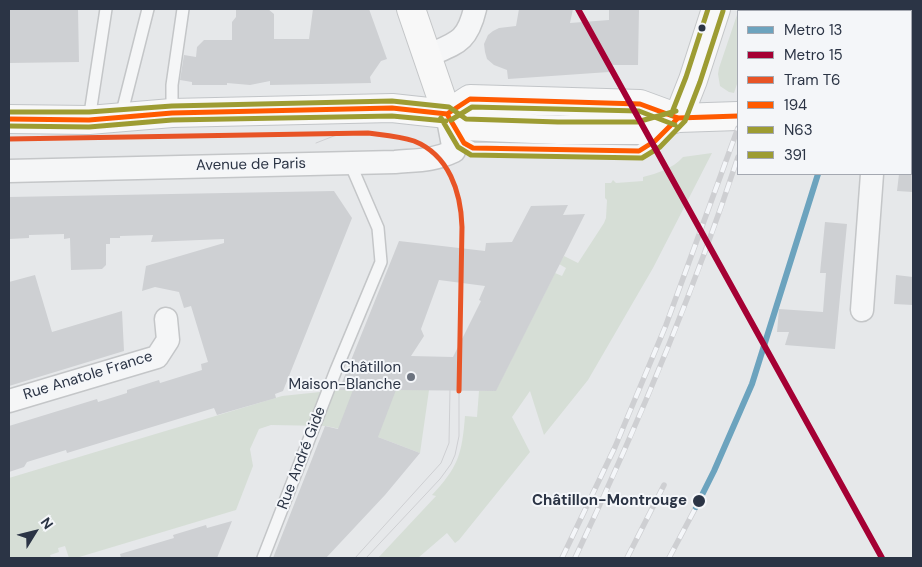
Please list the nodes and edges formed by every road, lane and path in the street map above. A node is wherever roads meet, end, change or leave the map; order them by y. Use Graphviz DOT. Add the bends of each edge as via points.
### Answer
graph roads {
  1 [pos="106,9"];
  2 [pos="148,9"];
  3 [pos="183,9"];
  4 [pos="410,9"];
  5 [pos="474,9"];
  6 [pos="716,9"];
  7 [pos="427,56"];
  8 [pos="172,113"];
  9 [pos="447,114"];
  10 [pos="737,116"];
  11 [pos="121,118"];
  12 [pos="678,118"];
  13 [pos="9,119"];
  14 [pos="90,120"];
  15 [pos="350,163"];
  16 [pos="9,171"];
  17 [pos="872,175"];
  18 [pos="862,310"];
  19 [pos="166,319"];
  20 [pos="9,401"];
  21 [pos="263,558"];
  1 -- 14 [label="lane"];
  2 -- 11 [label="lane"];
  3 -- 8 [label="lane" via="172,85"];
  4 -- 7 [label="main road"];
  5 -- 7 [label="street" via="471,25 460,40"];
  6 -- 12 [label="main road"];
  7 -- 9 [label="main road"];
  8 -- 9 [label="main road" via="392,108"];
  8 -- 11 [label="main road"];
  9 -- 12 [label="main road" via="470,99 640,104"];
  9 -- 12 [label="lane" via="464,143 473,148 639,151 656,142"];
  9 -- 15 [label="street, Avenue de Paris" via="454,151 427,160"];
  10 -- 12 [label="main road"];
  11 -- 14 [label="main road"];
  13 -- 14 [label="main road"];
  15 -- 16 [label="street, Avenue de Paris"];
  15 -- 21 [label="lane, Rue André Gide" via="378,228 381,262"];
  17 -- 18 [label="street"];
  19 -- 20 [label="street, Rue Anatole France" via="168,340 157,357"];
}
